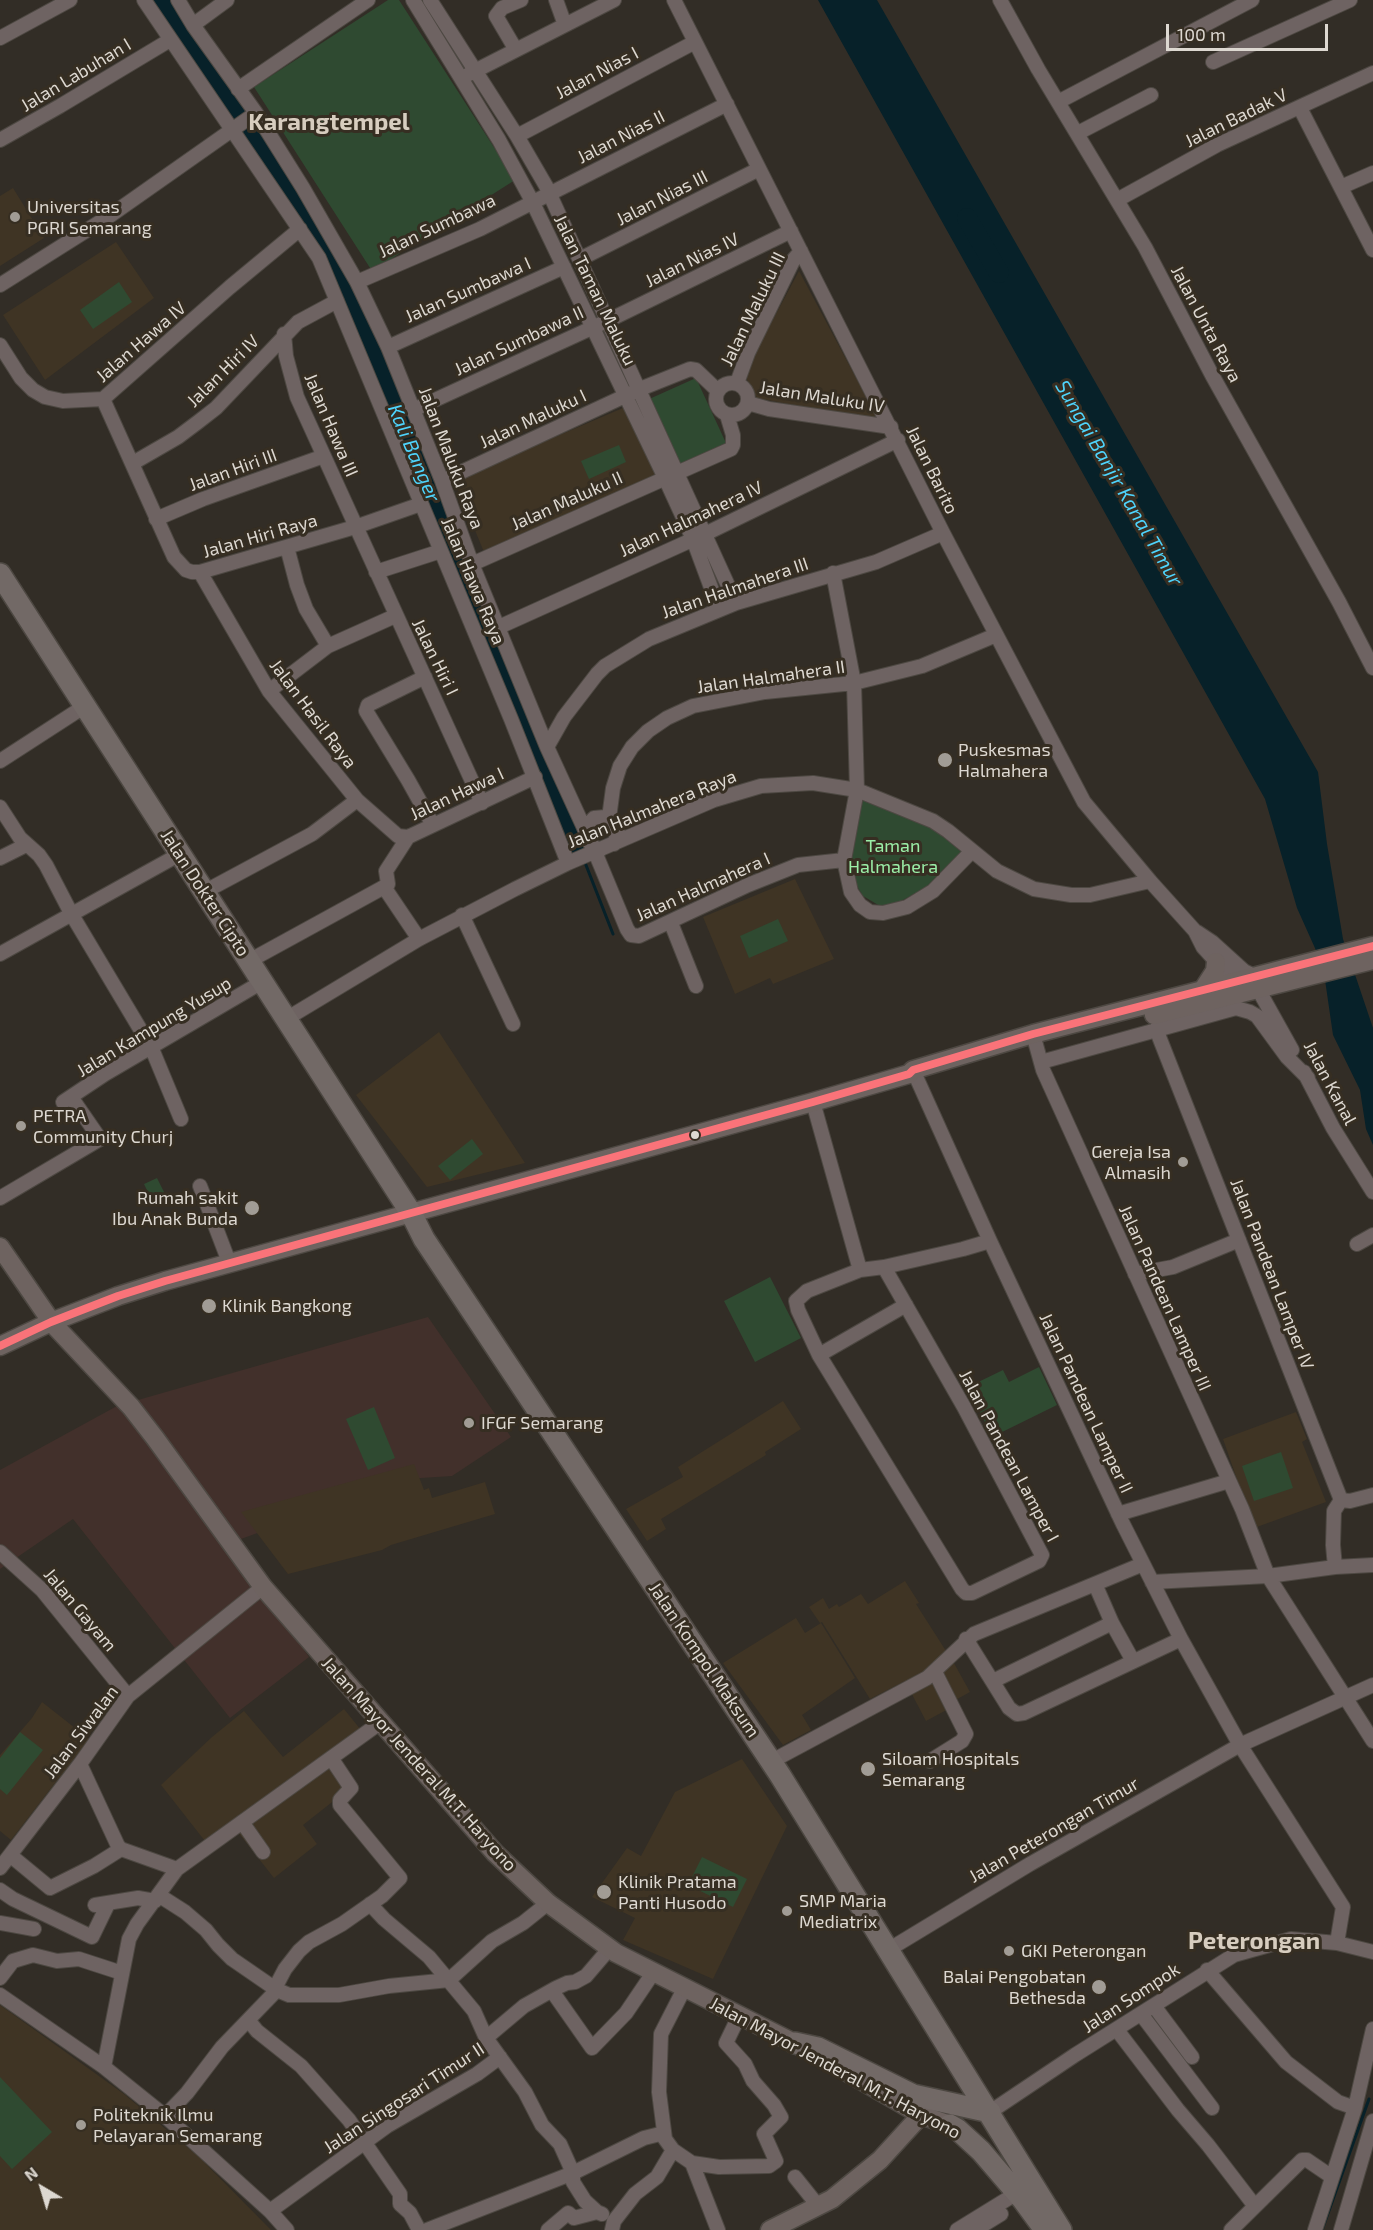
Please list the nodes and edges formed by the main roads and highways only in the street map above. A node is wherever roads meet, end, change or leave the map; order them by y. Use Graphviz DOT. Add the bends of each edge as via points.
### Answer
graph roads {
  1 [pos="0,574"];
  2 [pos="1373,946"];
  3 [pos="1373,960"];
  4 [pos="1216,962"];
  5 [pos="1278,977"];
  6 [pos="1256,983"];
  7 [pos="1204,988"];
  8 [pos="1036,1047"];
  9 [pos="411,1213"];
  10 [pos="0,1247"];
  11 [pos="51,1322"];
  12 [pos="0,1346"];
  13 [pos="795,2043"];
  14 [pos="971,2084"];
  15 [pos="990,2112"];
  16 [pos="951,2114"];
  17 [pos="921,2115"];
  18 [pos="1015,2191"];
  19 [pos="1055,2228"];
  20 [pos="770,2230"];
  1 -- 9 [label="highway, Jalan Dokter Cipto"];
  2 -- 5 [label="main road"];
  3 -- 5 [label="main road"];
  4 -- 7 [label="main road"];
  5 -- 6 [label="main road"];
  6 -- 7 [label="main road" via="1234,981"];
  6 -- 8 [label="main road"];
  7 -- 8 [label="main road"];
  8 -- 9 [label="main road" via="912,1073"];
  9 -- 11 [label="main road" via="118,1296"];
  9 -- 14 [label="highway, Jalan Kompol Maksum" via="456,1289 772,1761"];
  10 -- 11 [label="main road, Jalan Mayor Jenderal M.T. Haryono"];
  11 -- 12 [label="main road"];
  11 -- 13 [label="main road, Jalan Mayor Jenderal M.T. Haryono" via="137,1415 263,1587 495,1853 548,1903 610,1948"];
  13 -- 16 [label="highway" via="818,2048"];
  13 -- 17 [label="main road, Jalan Mayor Jenderal M.T. Haryono"];
  14 -- 15 [label="highway, Jalan Kompol Maksum"];
  14 -- 16 [label="highway" via="969,2098"];
  15 -- 16 [label="highway"];
  15 -- 18 [label="highway" via="993,2149"];
  15 -- 19 [label="highway, Jalan Mayor Jenderal M.T. Haryono"];
  16 -- 17 [label="main road, Jalan Mayor Jenderal M.T. Haryono"];
  16 -- 18 [label="highway, Jalan Mayor Jenderal M.T. Haryono" via="957,2129"];
  17 -- 20 [label="main road" via="880,2160 819,2207"];
  18 -- 19 [label="highway, Jalan Mayor Jenderal M.T. Haryono"];
}
